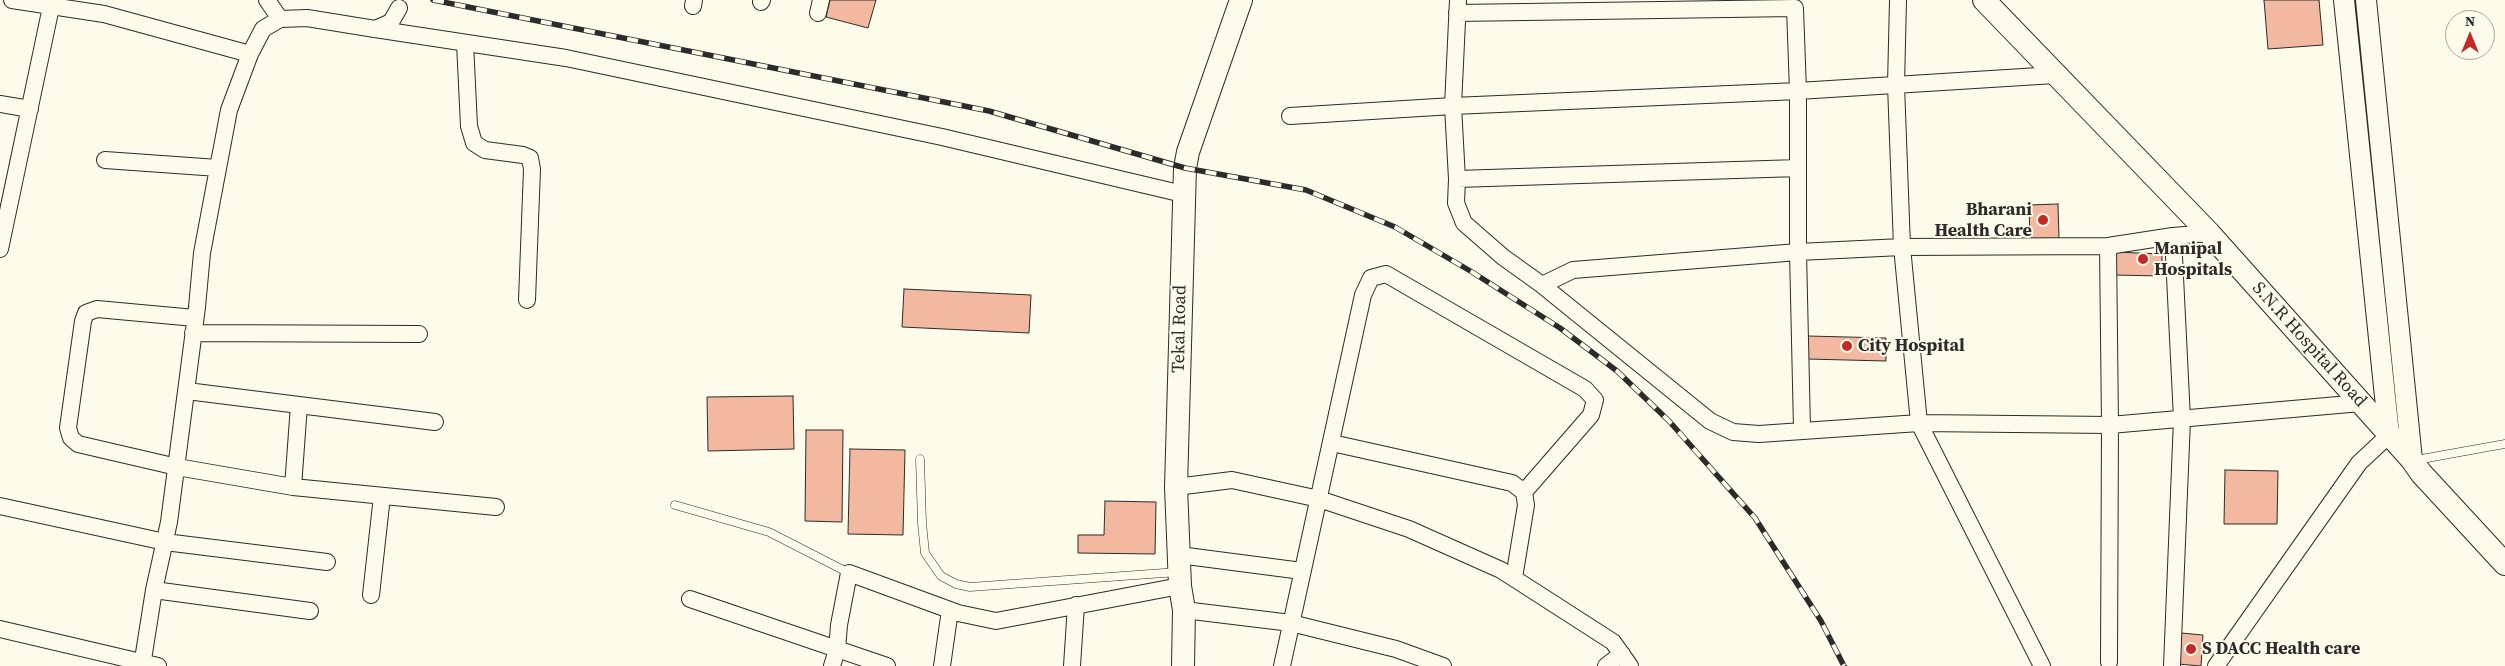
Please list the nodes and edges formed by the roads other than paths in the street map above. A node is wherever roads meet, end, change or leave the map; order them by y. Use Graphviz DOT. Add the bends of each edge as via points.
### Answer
graph roads {
  1 [pos="12,0"];
  2 [pos="267,0"];
  3 [pos="1241,0"];
  4 [pos="1898,0"];
  5 [pos="1984,0"];
  6 [pos="2344,0"];
  7 [pos="2366,0"];
  8 [pos="1795,4"];
  9 [pos="1458,6"];
  10 [pos="51,7"];
  11 [pos="399,8"];
  12 [pos="280,19"];
  13 [pos="375,30"];
  14 [pos="465,43"];
  15 [pos="250,54"];
  16 [pos="2055,75"];
  17 [pos="1896,85"];
  18 [pos="1798,91"];
  19 [pos="0,104"];
  20 [pos="1453,106"];
  21 [pos="30,109"];
  22 [pos="1290,116"];
  23 [pos="105,160"];
  24 [pos="218,168"];
  25 [pos="1798,168"];
  26 [pos="1457,179"];
  27 [pos="1183,194"];
  28 [pos="2209,233"];
  29 [pos="2173,236"];
  30 [pos="2108,246"];
  31 [pos="1902,247"];
  32 [pos="0,249"];
  33 [pos="1798,252"];
  34 [pos="1542,285"];
  35 [pos="527,300"];
  36 [pos="194,326"];
  37 [pos="420,334"];
  38 [pos="186,391"];
  39 [pos="2361,403"];
  40 [pos="299,405"];
  41 [pos="2182,419"];
  42 [pos="435,422"];
  43 [pos="1918,423"];
  44 [pos="2110,425"];
  45 [pos="1802,429"];
  46 [pos="2389,435"];
  47 [pos="1332,443"];
  48 [pos="2505,444"];
  49 [pos="920,458"];
  50 [pos="2412,460"];
  51 [pos="177,467"];
  52 [pos="293,487"];
  53 [pos="1176,487"];
  54 [pos="1524,492"];
  55 [pos="382,496"];
  56 [pos="1319,499"];
  57 [pos="675,505"];
  58 [pos="0,506"];
  59 [pos="496,507"];
  60 [pos="165,542"];
  61 [pos="327,562"];
  62 [pos="2505,564"];
  63 [pos="1180,571"];
  64 [pos="1302,571"];
  65 [pos="849,573"];
  66 [pos="1514,578"];
  67 [pos="154,590"];
  68 [pos="371,595"];
  69 [pos="690,600"];
  70 [pos="1076,605"];
  71 [pos="950,610"];
  72 [pos="1184,610"];
  73 [pos="310,611"];
  74 [pos="1290,623"];
  75 [pos="0,629"];
  76 [pos="834,658"];
  77 [pos="1626,660"];
  78 [pos="2109,662"];
  79 [pos="147,665"];
  80 [pos="887,666"];
  81 [pos="942,666"];
  82 [pos="1072,666"];
  83 [pos="1183,666"];
  84 [pos="1282,666"];
  85 [pos="1443,666"];
  86 [pos="1606,666"];
  87 [pos="2042,666"];
  88 [pos="2172,666"];
  89 [pos="2216,666"];
  1 -- 10 [label="street"];
  2 -- 12 [label="street"];
  3 -- 27 [label="main road, Tekal Road" via="1188,152"];
  4 -- 17 [label="street"];
  5 -- 16 [label="main road, S.N.R Hospital Road"];
  6 -- 46 [label="street"];
  7 -- 50 [label="street"];
  8 -- 9 [label="street"];
  8 -- 18 [label="street"];
  9 -- 20 [label="street"];
  10 -- 15 [label="street" via="104,14"];
  10 -- 21 [label="street"];
  11 -- 13 [label="street" via="391,22"];
  12 -- 13 [label="street" via="307,18"];
  12 -- 15 [label="street" via="263,29"];
  13 -- 14 [label="street"];
  14 -- 27 [label="street" via="566,58 942,137"];
  14 -- 35 [label="street" via="469,126 474,143 484,150 530,158"];
  15 -- 24 [label="street" via="229,110"];
  16 -- 17 [label="street"];
  16 -- 28 [label="main road, S.N.R Hospital Road"];
  17 -- 18 [label="street"];
  17 -- 31 [label="street"];
  18 -- 20 [label="street"];
  18 -- 25 [label="street"];
  19 -- 21 [label="street"];
  20 -- 22 [label="street"];
  20 -- 26 [label="street"];
  21 -- 32 [label="street"];
  23 -- 24 [label="street"];
  24 -- 36 [label="street" via="202,253"];
  25 -- 26 [label="street"];
  25 -- 33 [label="street"];
  26 -- 34 [label="street" via="1456,203 1464,223"];
  27 -- 53 [label="main road, Tekal Road"];
  28 -- 29 [label="street"];
  28 -- 39 [label="main road, S.N.R Hospital Road"];
  29 -- 30 [label="street"];
  29 -- 41 [label="street"];
  30 -- 31 [label="street"];
  30 -- 44 [label="street"];
  31 -- 33 [label="street"];
  31 -- 43 [label="street"];
  33 -- 34 [label="street" via="1573,270"];
  33 -- 45 [label="street"];
  34 -- 45 [label="street" via="1710,421 1733,432 1759,434"];
  36 -- 37 [label="street"];
  36 -- 38 [label="street"];
  36 -- 51 [label="street" via="97,309 86,313 68,428 71,438 78,444"];
  38 -- 40 [label="street"];
  38 -- 51 [label="street"];
  39 -- 41 [label="street"];
  39 -- 46 [label="main road, S.N.R Hospital Road"];
  40 -- 42 [label="street"];
  40 -- 52 [label="street"];
  41 -- 44 [label="street"];
  41 -- 88 [label="street"];
  43 -- 44 [label="street"];
  43 -- 45 [label="street"];
  43 -- 87 [label="street"];
  44 -- 78 [label="street"];
  46 -- 50 [label="main road, S.N.R Hospital Road"];
  46 -- 89 [label="street" via="2359,463"];
  47 -- 54 [label="street" via="1512,483"];
  47 -- 54 [label="street" via="1363,295 1371,278 1386,274 1585,389 1595,400 1591,415"];
  47 -- 56 [label="street"];
  48 -- 50 [label="lane"];
  49 -- 63 [label="lane" via="925,554 941,576 956,584 970,587"];
  50 -- 62 [label="main road, S.N.R Hospital Road"];
  51 -- 52 [label="street"];
  51 -- 60 [label="street"];
  52 -- 55 [label="street"];
  53 -- 56 [label="street" via="1232,480"];
  53 -- 63 [label="main road, Tekal Road"];
  54 -- 66 [label="street" via="1526,504"];
  55 -- 59 [label="street"];
  55 -- 68 [label="street"];
  56 -- 64 [label="street"];
  56 -- 66 [label="street" via="1409,529"];
  57 -- 65 [label="lane" via="769,532"];
  58 -- 60 [label="street"];
  60 -- 61 [label="street"];
  60 -- 67 [label="street"];
  63 -- 64 [label="street"];
  63 -- 70 [label="street"];
  63 -- 72 [label="main road, Tekal Road"];
  64 -- 74 [label="street"];
  65 -- 71 [label="street"];
  65 -- 76 [label="street"];
  66 -- 77 [label="street" via="1613,642"];
  67 -- 73 [label="street"];
  67 -- 79 [label="street"];
  69 -- 76 [label="street"];
  70 -- 71 [label="street" via="996,621"];
  70 -- 82 [label="street"];
  71 -- 81 [label="street"];
  72 -- 74 [label="street"];
  72 -- 83 [label="main road, Tekal Road"];
  74 -- 84 [label="street"];
  74 -- 85 [label="street" via="1396,649"];
  75 -- 79 [label="street"];
  76 -- 80 [label="street"];
  77 -- 86 [label="street"];
}
